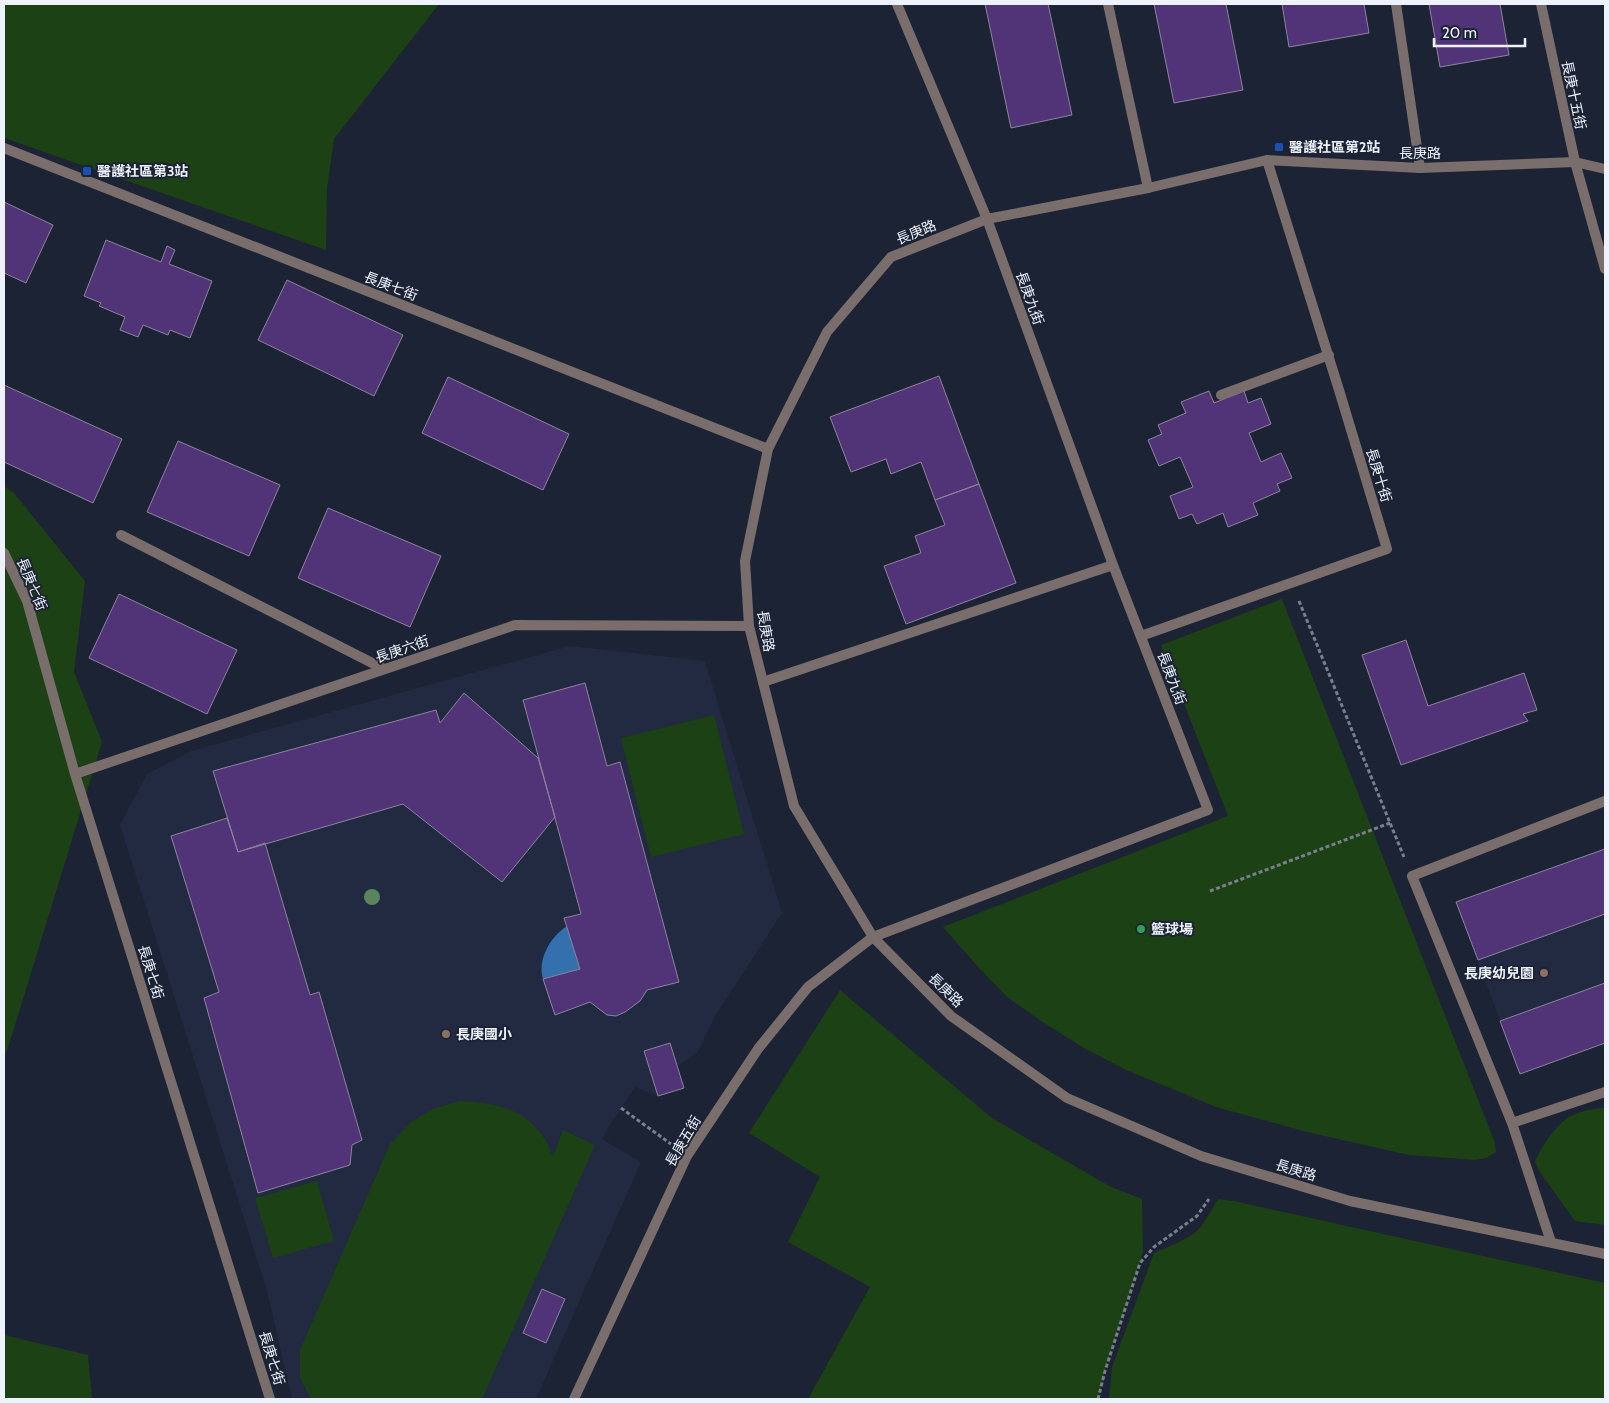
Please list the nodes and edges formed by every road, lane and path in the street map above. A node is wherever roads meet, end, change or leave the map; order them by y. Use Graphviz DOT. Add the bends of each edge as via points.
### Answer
graph roads {
  1 [pos="897,4"];
  2 [pos="1108,4"];
  3 [pos="1396,4"];
  4 [pos="1541,4"];
  5 [pos="4,148"];
  6 [pos="1267,160"];
  7 [pos="1575,162"];
  8 [pos="1420,168"];
  9 [pos="1605,169"];
  10 [pos="1148,188"];
  11 [pos="987,219"];
  12 [pos="1605,269"];
  13 [pos="1329,355"];
  14 [pos="1220,395"];
  15 [pos="768,448"];
  16 [pos="121,535"];
  17 [pos="4,553"];
  18 [pos="1113,565"];
  19 [pos="1292,583"];
  20 [pos="749,626"];
  21 [pos="1141,636"];
  22 [pos="384,669"];
  23 [pos="763,682"];
  24 [pos="75,774"];
  25 [pos="1605,800"];
  26 [pos="1390,823"];
  27 [pos="1412,876"];
  28 [pos="1210,891"];
  29 [pos="873,937"];
  30 [pos="1605,1092"];
  31 [pos="621,1108"];
  32 [pos="1512,1123"];
  33 [pos="687,1156"];
  34 [pos="1209,1199"];
  35 [pos="1551,1242"];
  36 [pos="1605,1254"];
  37 [pos="270,1399"];
  38 [pos="574,1399"];
  39 [pos="1098,1399"];
  1 -- 11 [label="street, 長庚九街"];
  2 -- 10 [label="street"];
  3 -- 8 [label="street"];
  4 -- 7 [label="street, 長庚十五街"];
  5 -- 15 [label="street, 長庚七街"];
  6 -- 8 [label="street, 長庚路"];
  6 -- 10 [label="street, 長庚路"];
  6 -- 13 [label="street, 長庚十街"];
  7 -- 8 [label="street, 長庚路"];
  7 -- 9 [label="street, 長庚路"];
  7 -- 12 [label="street, 長庚十五街"];
  10 -- 11 [label="street, 長庚路"];
  11 -- 15 [label="street, 長庚路" via="891,257 827,332"];
  11 -- 18 [label="street, 長庚九街"];
  13 -- 14 [label="street"];
  13 -- 19 [label="street, 長庚十街" via="1387,549"];
  15 -- 20 [label="street, 長庚路" via="745,561"];
  16 -- 22 [label="street"];
  17 -- 24 [label="street, 長庚七街" via="27,601"];
  18 -- 21 [label="street, 長庚九街"];
  18 -- 23 [label="street"];
  19 -- 21 [label="street, 長庚十街"];
  19 -- 26 [label="path"];
  20 -- 22 [label="street, 長庚六街" via="515,625"];
  20 -- 23 [label="street, 長庚路"];
  21 -- 29 [label="street, 長庚九街" via="1208,810"];
  22 -- 24 [label="street, 長庚六街"];
  23 -- 29 [label="street, 長庚路" via="794,806"];
  24 -- 37 [label="street, 長庚七街"];
  25 -- 27 [label="street"];
  26 -- 27 [label="path"];
  26 -- 28 [label="path"];
  27 -- 32 [label="street"];
  29 -- 33 [label="street, 長庚五街" via="808,987 758,1049"];
  29 -- 35 [label="street, 長庚路" via="951,1016 1067,1098 1229,1165 1350,1201"];
  30 -- 32 [label="street"];
  31 -- 33 [label="path"];
  32 -- 35 [label="street"];
  33 -- 38 [label="street, 長庚五街"];
  34 -- 39 [label="path" via="1197,1216 1154,1247 1140,1264"];
  35 -- 36 [label="street, 長庚路"];
}
